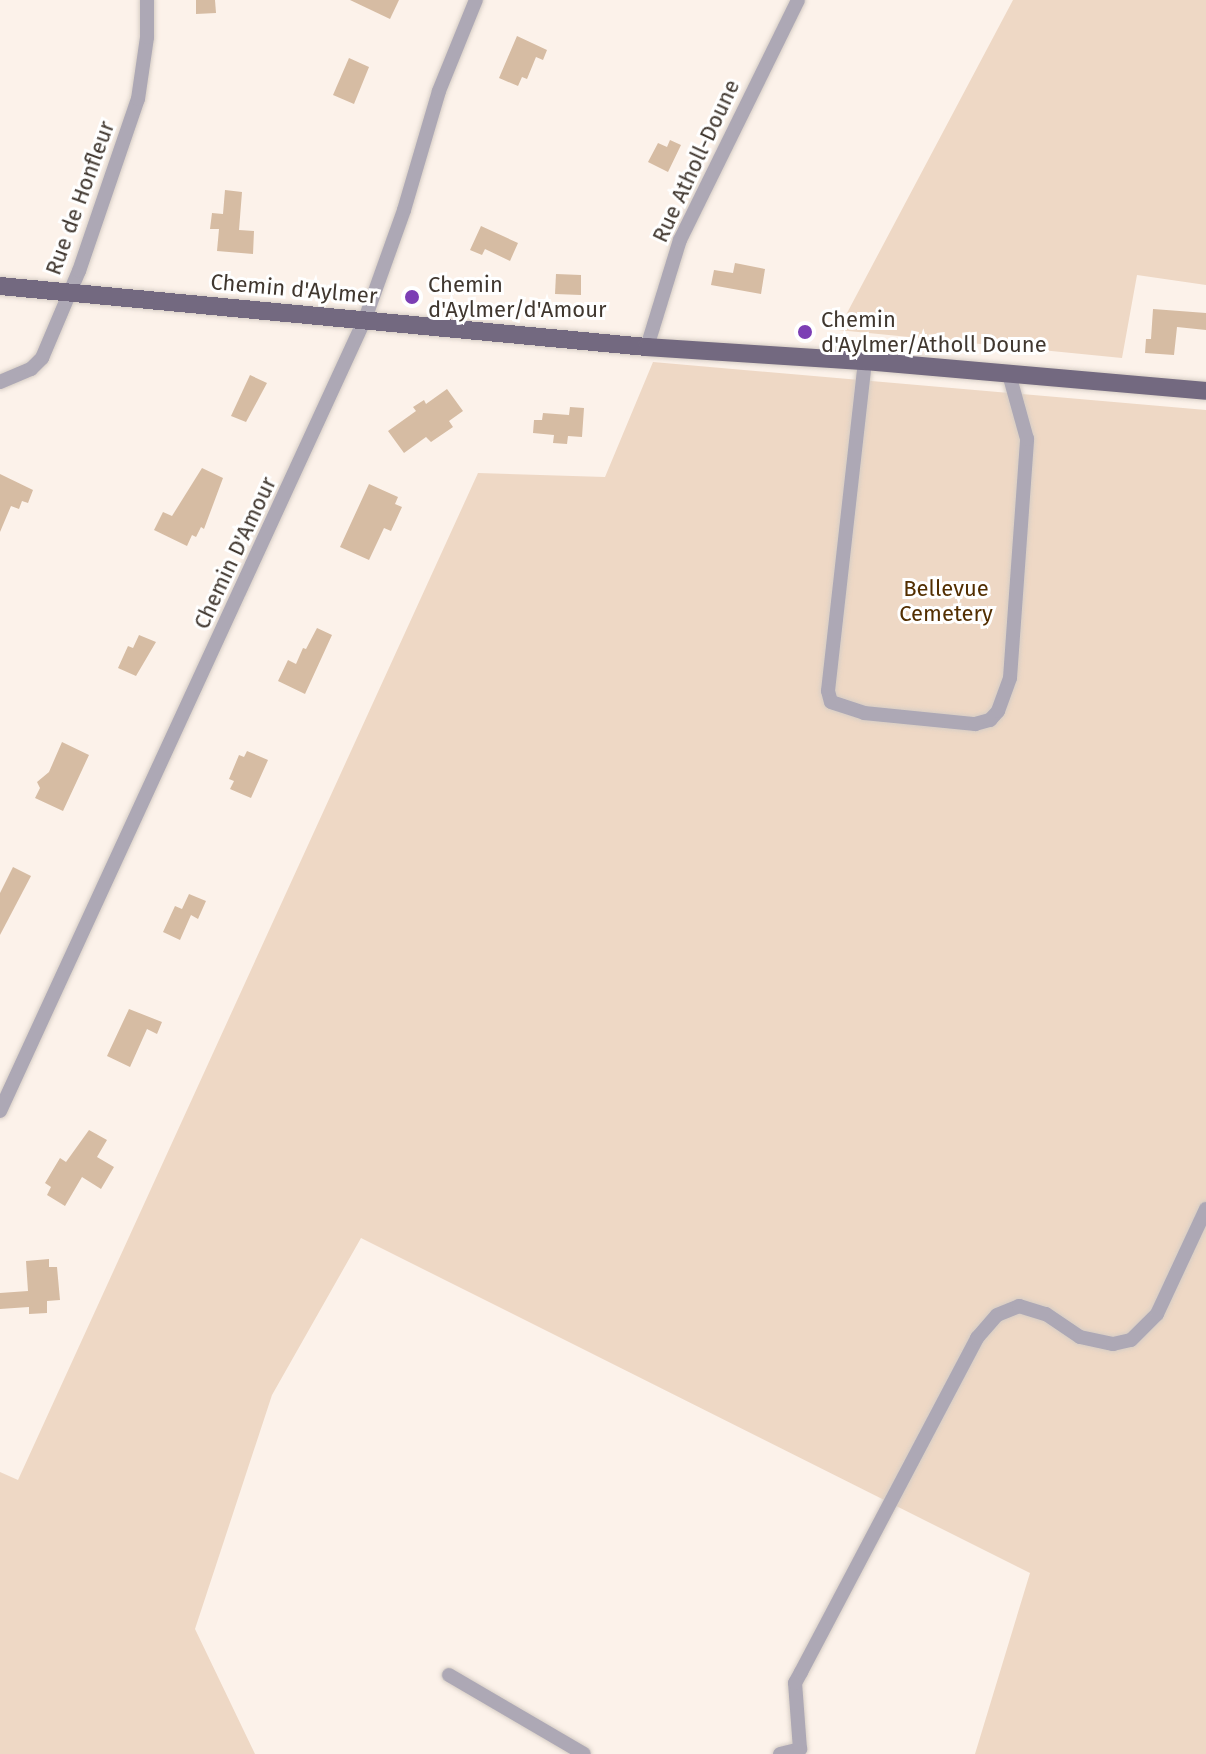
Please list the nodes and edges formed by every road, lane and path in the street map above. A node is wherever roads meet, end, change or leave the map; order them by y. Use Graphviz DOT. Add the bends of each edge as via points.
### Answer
graph roads {
  1 [pos="147,0"];
  2 [pos="476,0"];
  3 [pos="798,0"];
  4 [pos="0,286"];
  5 [pos="69,292"];
  6 [pos="365,319"];
  7 [pos="647,347"];
  8 [pos="865,361"];
  9 [pos="1009,374"];
  10 [pos="0,382"];
  11 [pos="1206,391"];
  12 [pos="0,1111"];
  13 [pos="1206,1209"];
  14 [pos="449,1675"];
  15 [pos="801,1752"];
  16 [pos="584,1754"];
  17 [pos="780,1754"];
  1 -- 5 [label="street, Rue de Honfleur" via="138,99"];
  2 -- 6 [label="street, Chemin D'Amour" via="439,91"];
  3 -- 7 [label="street, Rue Atholl-Doune" via="680,240"];
  4 -- 5 [label="main road, Chemin d'Aylmer"];
  5 -- 6 [label="main road, Chemin d'Aylmer"];
  5 -- 10 [label="street, Rue de Honfleur" via="42,358 31,369"];
  6 -- 7 [label="main road, Chemin d'Aylmer"];
  6 -- 12 [label="street, Chemin D'Amour"];
  7 -- 8 [label="main road, Chemin d'Aylmer"];
  8 -- 9 [label="main road, Chemin d'Aylmer"];
  8 -- 9 [label="street" via="828,691 831,702 864,713 975,724 998,711 1010,678 1027,439"];
  9 -- 11 [label="main road, Chemin d'Aylmer"];
  13 -- 15 [label="street" via="1157,1314 1131,1340 1113,1344 1080,1337 1046,1314 1019,1306 997,1315 977,1338 795,1683"];
  14 -- 16 [label="street"];
  15 -- 17 [label="street"];
}
